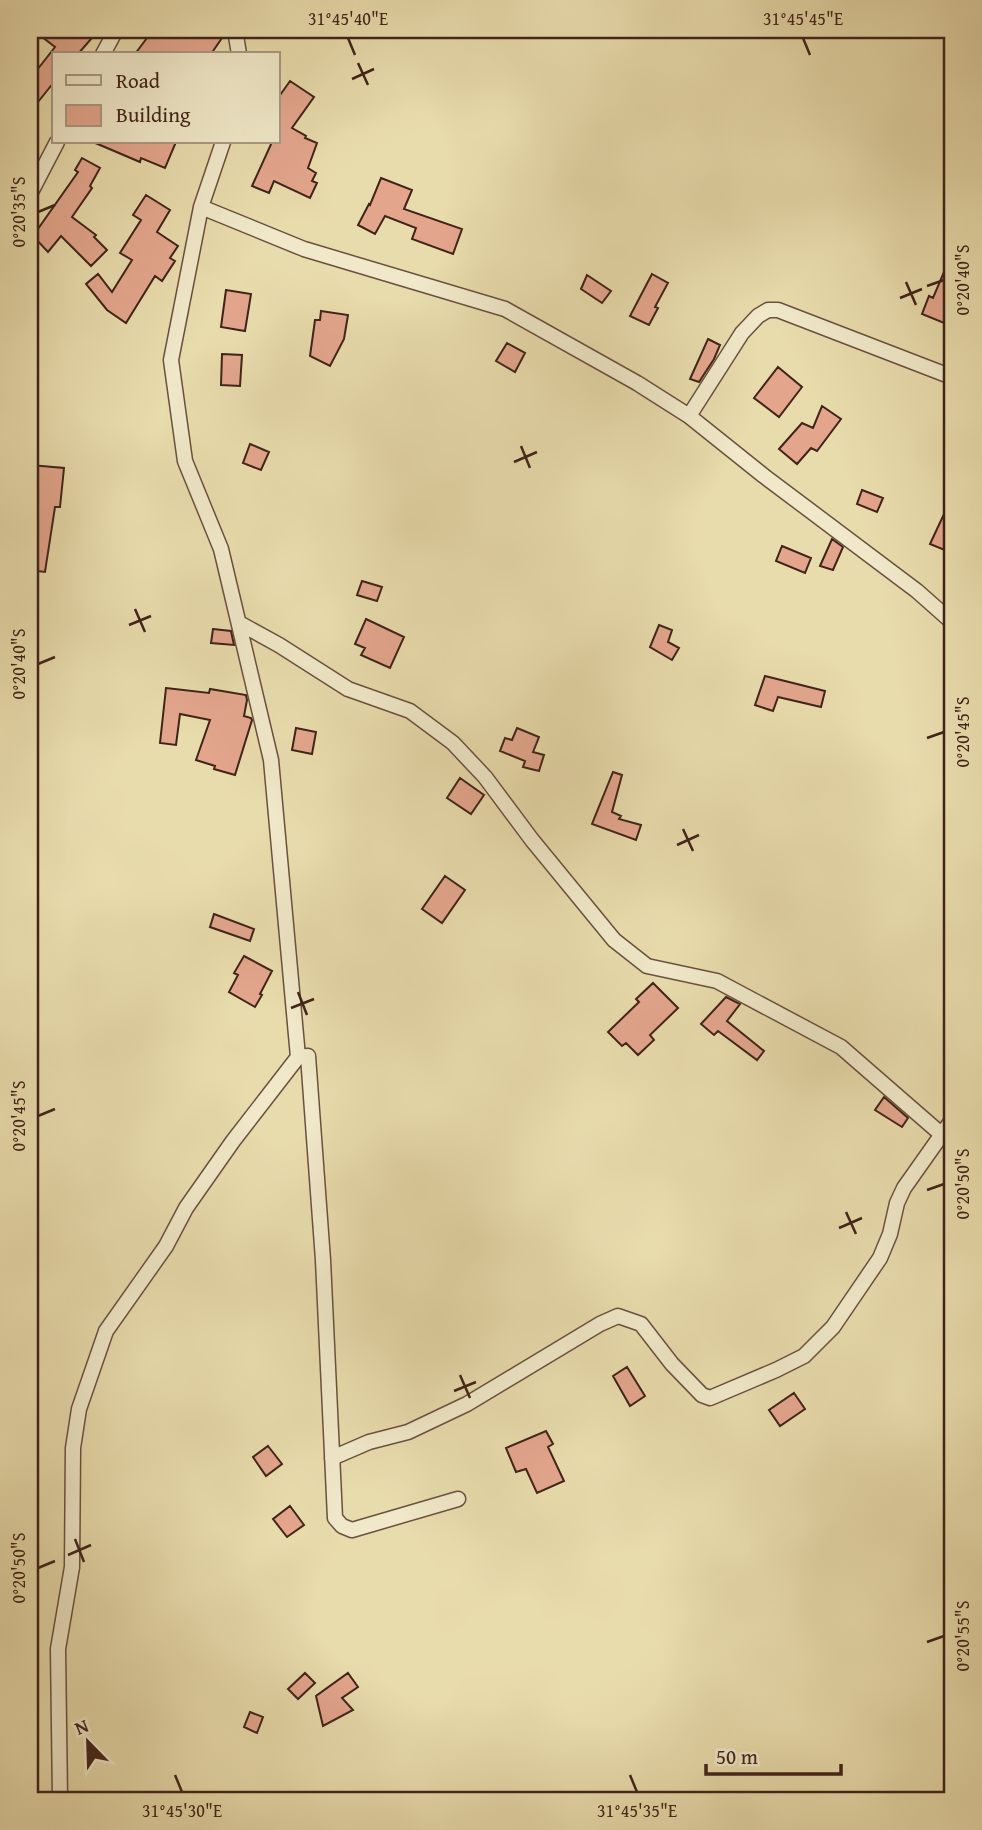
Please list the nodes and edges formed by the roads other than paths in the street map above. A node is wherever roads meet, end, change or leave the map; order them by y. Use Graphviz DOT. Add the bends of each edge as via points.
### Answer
graph roads {
  1 [pos="116,30"];
  2 [pos="234,30"];
  3 [pos="104,52"];
  4 [pos="239,52"];
  5 [pos="56,144"];
  6 [pos="222,144"];
  7 [pos="30,194"];
  8 [pos="201,207"];
  9 [pos="952,377"];
  10 [pos="689,416"];
  11 [pos="952,622"];
  12 [pos="239,624"];
  13 [pos="298,1057"];
  14 [pos="952,1120"];
  15 [pos="947,1137"];
  16 [pos="332,1458"];
  17 [pos="458,1499"];
  18 [pos="60,1800"];
  1 -- 3 [label="street"];
  2 -- 4 [label="street"];
  5 -- 7 [label="street"];
  6 -- 8 [label="street"];
  8 -- 10 [label="street" via="304,249 505,309"];
  8 -- 12 [label="street" via="171,360 185,461 221,549"];
  9 -- 10 [label="street" via="768,310 742,333"];
  10 -- 11 [label="street"];
  12 -- 13 [label="street" via="271,760"];
  12 -- 15 [label="street" via="348,689 410,711 453,743 614,940 647,966 717,981 841,1048"];
  13 -- 16 [label="street" via="308,1056"];
  13 -- 18 [label="street" via="186,1208 166,1246 106,1331 79,1409 73,1448 72,1567 58,1649"];
  14 -- 15 [label="street"];
  15 -- 16 [label="street" via="904,1188 880,1258 833,1327 804,1356 710,1398 672,1364 641,1324 618,1316 467,1404 408,1432"];
  16 -- 17 [label="street" via="335,1518 352,1530"];
}
